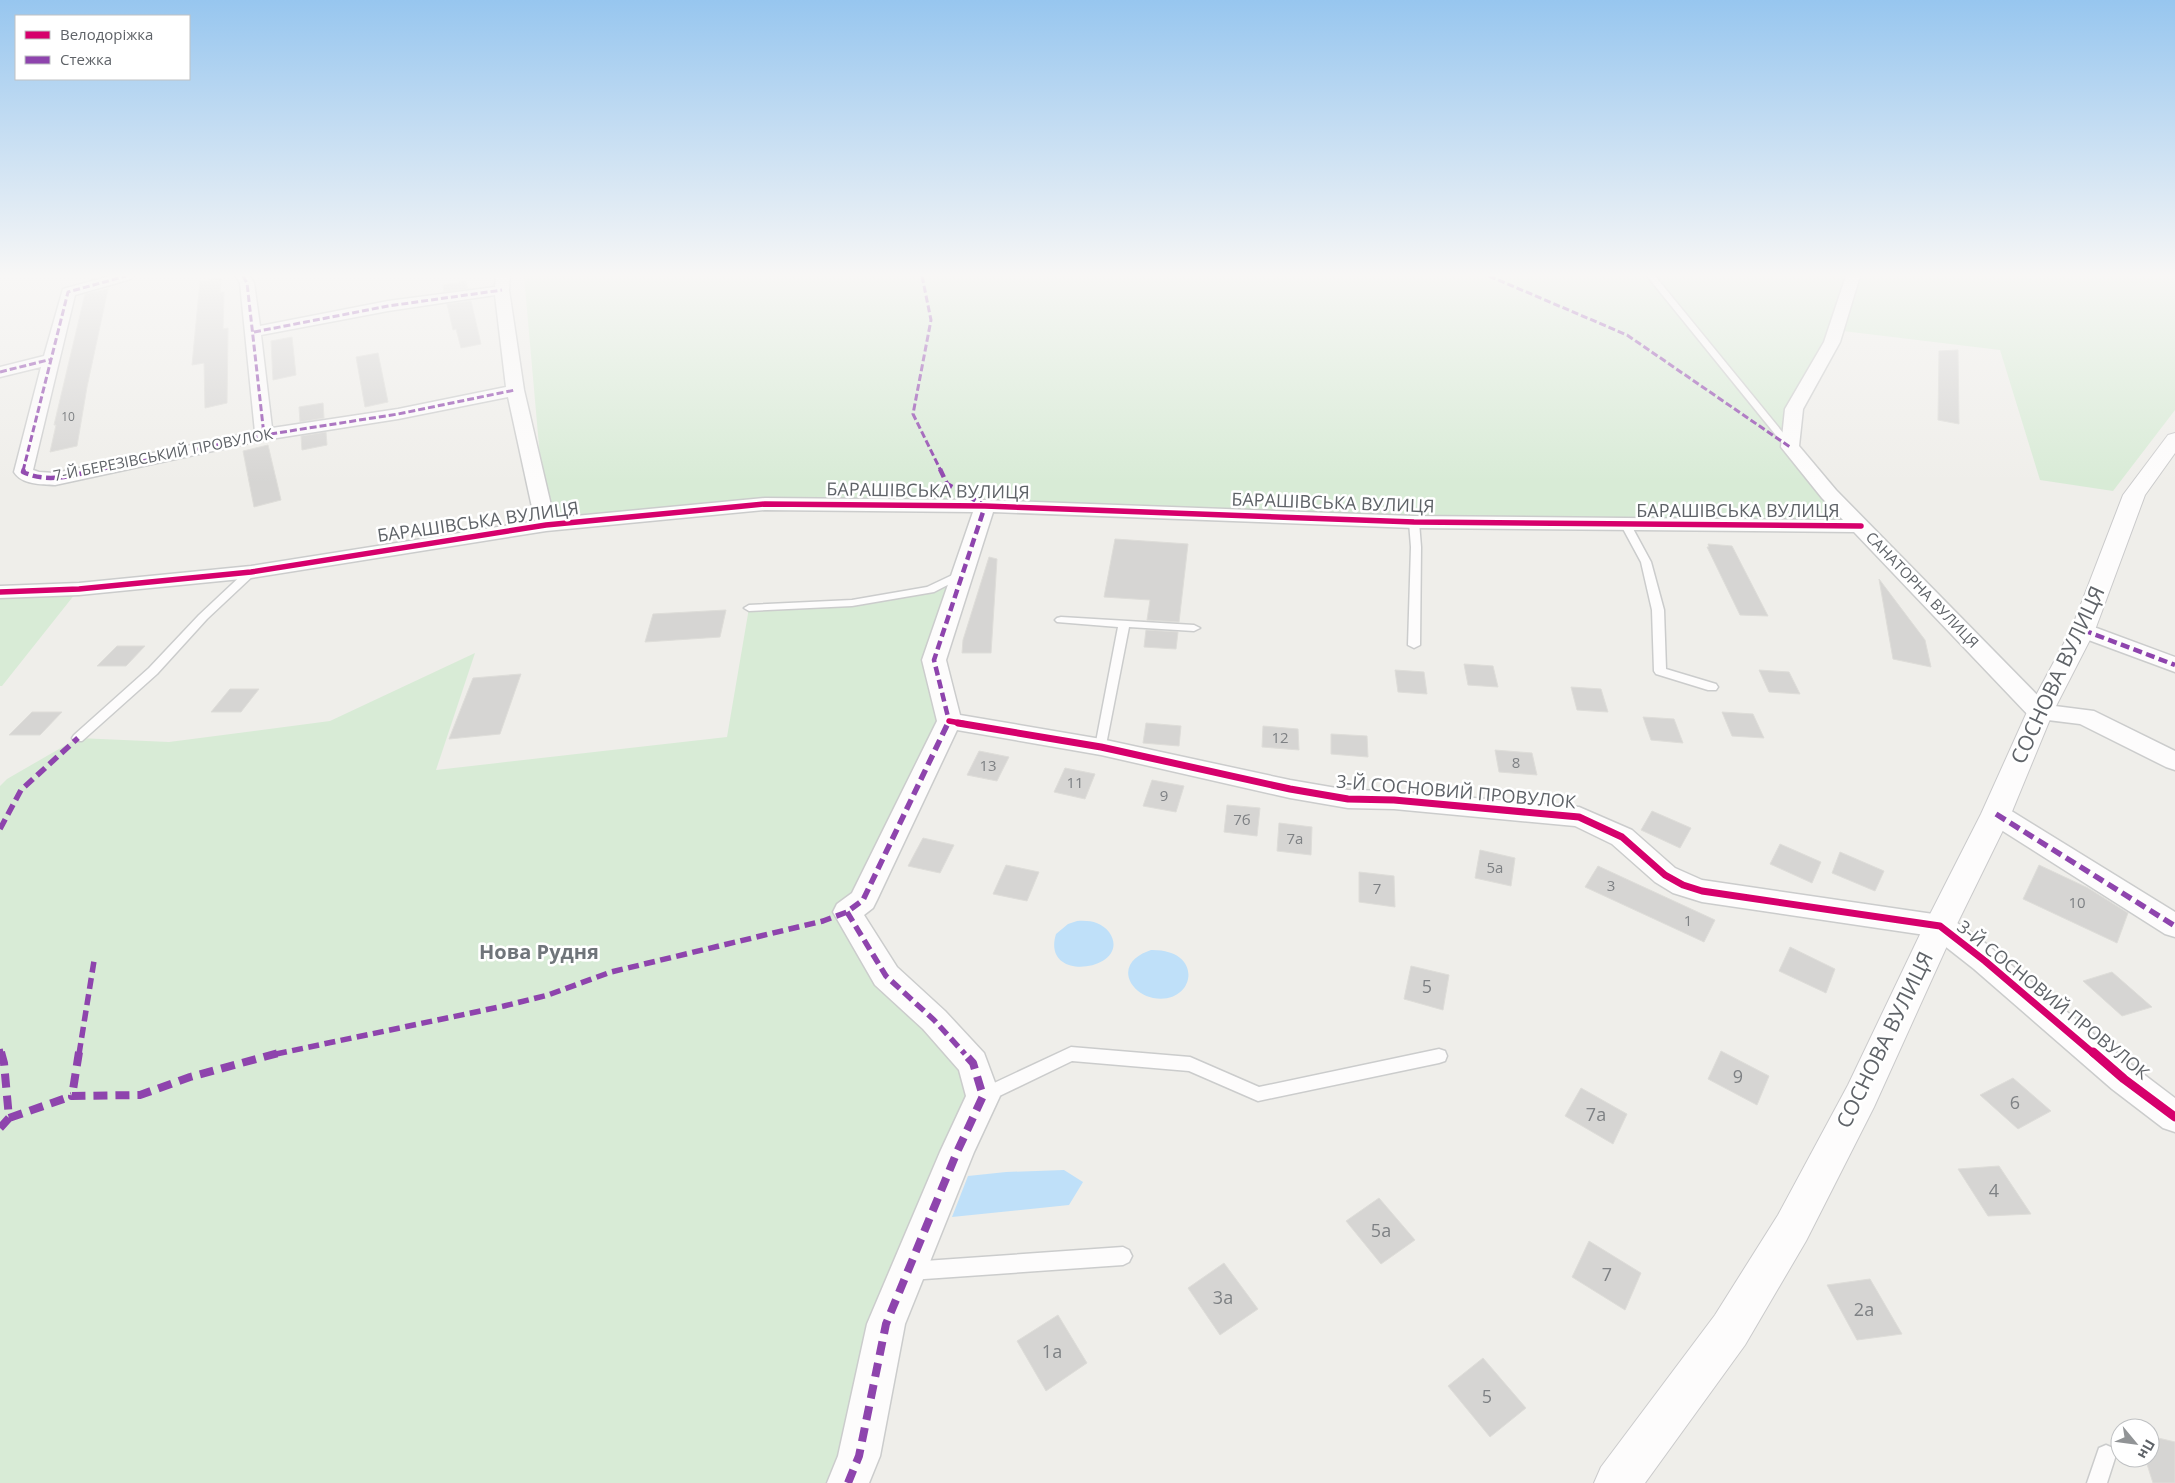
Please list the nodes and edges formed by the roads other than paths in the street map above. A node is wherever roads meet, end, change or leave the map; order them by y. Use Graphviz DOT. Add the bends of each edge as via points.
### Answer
graph roads {
  1 [pos="55,345"];
  2 [pos="255,345"];
  3 [pos="510,345"];
  4 [pos="1707,345"];
  5 [pos="1830,345"];
  6 [pos="52,359"];
  7 [pos="0,372"];
  8 [pos="516,390"];
  9 [pos="264,435"];
  10 [pos="2175,439"];
  11 [pos="1790,447"];
  12 [pos="985,506"];
  13 [pos="1414,522"];
  14 [pos="546,525"];
  15 [pos="1626,525"];
  16 [pos="1861,526"];
  17 [pos="250,572"];
  18 [pos="963,573"];
  19 [pos="0,592"];
  20 [pos="749,608"];
  21 [pos="1061,620"];
  22 [pos="1124,623"];
  23 [pos="1194,628"];
  24 [pos="2083,630"];
  25 [pos="1414,645"];
  26 [pos="2175,664"];
  27 [pos="1712,687"];
  28 [pos="2040,712"];
  29 [pos="949,721"];
  30 [pos="78,738"];
  31 [pos="1101,746"];
  32 [pos="2175,761"];
  33 [pos="1996,814"];
  34 [pos="1940,926"];
  35 [pos="2175,926"];
  36 [pos="1439,1056"];
  37 [pos="983,1096"];
  38 [pos="2175,1117"];
  39 [pos="1123,1256"];
  40 [pos="908,1271"];
  41 [pos="2106,1456"];
  42 [pos="848,1483"];
  43 [pos="1617,1483"];
  44 [pos="2097,1483"];
  1 -- 6 [label="street, 7-Й БЕРЕЗІВСЬКИЙ ПРОВУЛОК"];
  2 -- 9 [label="street"];
  3 -- 8 [label="street"];
  4 -- 11 [label="lane"];
  5 -- 11 [label="street" via="1794,409"];
  6 -- 7 [label="street"];
  6 -- 9 [label="street, 7-Й БЕРЕЗІВСЬКИЙ ПРОВУЛОК" via="23,472 36,478 55,479"];
  8 -- 9 [label="street, 7-Й БЕРЕЗІВСЬКИЙ ПРОВУЛОК" via="398,414"];
  8 -- 14 [label="street"];
  10 -- 24 [label="street, СОСНОВА ВУЛИЦЯ" via="2134,495"];
  11 -- 16 [label="street, САНАТОРНА ВУЛИЦЯ"];
  12 -- 13 [label="street, БАРАШІВСЬКА ВУЛИЦЯ"];
  12 -- 14 [label="street, БАРАШІВСЬКА ВУЛИЦЯ" via="765,504"];
  12 -- 18 [label="street"];
  13 -- 15 [label="street, БАРАШІВСЬКА ВУЛИЦЯ"];
  13 -- 25 [label="lane"];
  14 -- 17 [label="street, БАРАШІВСЬКА ВУЛИЦЯ"];
  15 -- 16 [label="street, БАРАШІВСЬКА ВУЛИЦЯ"];
  15 -- 27 [label="lane" via="1646,562 1658,610 1660,672"];
  16 -- 28 [label="street, САНАТОРНА ВУЛИЦЯ"];
  17 -- 19 [label="street, БАРАШІВСЬКА ВУЛИЦЯ" via="79,590"];
  17 -- 30 [label="lane" via="153,671"];
  18 -- 20 [label="lane" via="930,590 862,601"];
  18 -- 29 [label="street" via="934,660"];
  21 -- 22 [label="lane"];
  22 -- 23 [label="lane"];
  22 -- 31 [label="lane"];
  24 -- 26 [label="street"];
  24 -- 28 [label="street, СОСНОВА ВУЛИЦЯ"];
  28 -- 32 [label="street" via="2085,718"];
  28 -- 33 [label="street, СОСНОВА ВУЛИЦЯ"];
  29 -- 31 [label="street, 3-Й СОСНОВИЙ ПРОВУЛОК"];
  29 -- 37 [label="street" via="863,900 847,912 886,976 934,1020 973,1063"];
  31 -- 34 [label="street, 3-Й СОСНОВИЙ ПРОВУЛОК" via="1348,799 1394,800 1579,817 1622,837 1665,875 1702,891"];
  33 -- 34 [label="street, СОСНОВА ВУЛИЦЯ"];
  33 -- 35 [label="street"];
  34 -- 38 [label="street, 3-Й СОСНОВИЙ ПРОВУЛОК" via="2124,1079"];
  34 -- 43 [label="street, СОСНОВА ВУЛИЦЯ" via="1861,1096 1792,1228 1730,1330"];
  36 -- 37 [label="lane" via="1258,1094 1190,1064 1072,1054"];
  37 -- 40 [label="street"];
  39 -- 40 [label="lane"];
  40 -- 42 [label="street" via="886,1324 859,1456"];
  41 -- 44 [label="lane"];
}
